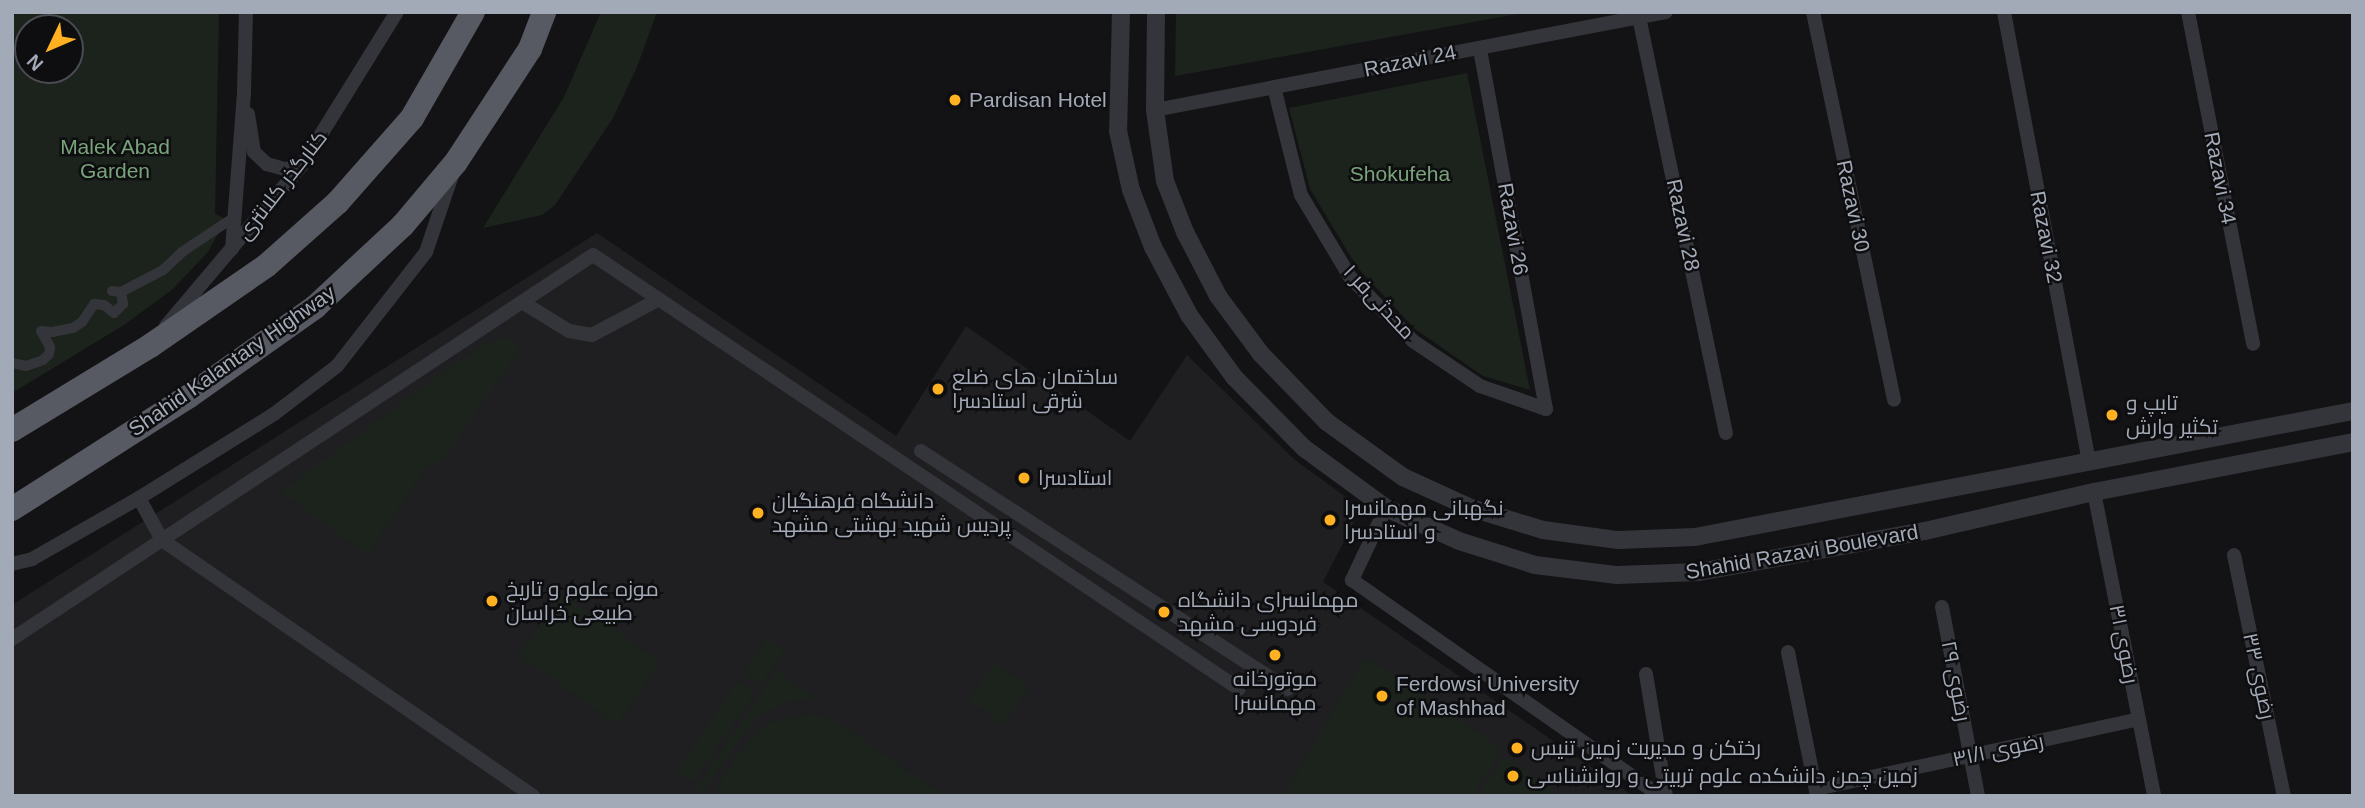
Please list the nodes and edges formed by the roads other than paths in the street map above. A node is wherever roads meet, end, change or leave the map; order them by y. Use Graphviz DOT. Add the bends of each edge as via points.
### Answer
graph roads {
  1 [pos="246,12"];
  2 [pos="397,12"];
  3 [pos="473,12"];
  4 [pos="544,12"];
  5 [pos="1121,12"];
  6 [pos="1156,12"];
  7 [pos="1666,12"];
  8 [pos="1813,12"];
  9 [pos="2004,12"];
  10 [pos="2188,12"];
  11 [pos="1639,17"];
  12 [pos="1480,48"];
  13 [pos="1274,87"];
  14 [pos="244,92"];
  15 [pos="1155,110"];
  16 [pos="457,162"];
  17 [pos="302,165"];
  18 [pos="233,218"];
  19 [pos="232,248"];
  20 [pos="659,299"];
  21 [pos="522,302"];
  22 [pos="2253,344"];
  23 [pos="150,346"];
  24 [pos="12,363"];
  25 [pos="1894,400"];
  26 [pos="1546,409"];
  27 [pos="2353,411"];
  28 [pos="12,430"];
  29 [pos="1726,433"];
  30 [pos="2353,442"];
  31 [pos="921,452"];
  32 [pos="2089,462"];
  33 [pos="2094,492"];
  34 [pos="139,498"];
  35 [pos="1386,508"];
  36 [pos="12,509"];
  37 [pos="163,540"];
  38 [pos="2234,555"];
  39 [pos="12,564"];
  40 [pos="1942,607"];
  41 [pos="12,639"];
  42 [pos="1788,652"];
  43 [pos="1646,674"];
  44 [pos="1239,689"];
  45 [pos="1287,689"];
  46 [pos="2139,719"];
  47 [pos="1970,756"];
  48 [pos="1817,792"];
  49 [pos="533,796"];
  50 [pos="1663,796"];
  51 [pos="1978,796"];
  52 [pos="2154,796"];
  53 [pos="2284,796"];
  1 -- 14 [label="street"];
  2 -- 17 [label="street, کنارگذر کلانتری"];
  3 -- 23 [label="highway" via="412,118 338,202 266,266"];
  4 -- 16 [label="highway, Shahid Kalantary Highway" via="530,50"];
  5 -- 35 [label="street, Shahid Razavi Boulevard" via="1118,131 1131,191 1153,247 1189,315 1234,377 1304,449"];
  6 -- 15 [label="street, Shahid Razavi Boulevard"];
  7 -- 11 [label="street, Razavi 24"];
  8 -- 25 [label="street, Razavi 30"];
  9 -- 32 [label="street, Razavi 32"];
  10 -- 22 [label="street, Razavi 34"];
  11 -- 12 [label="street, Razavi 24"];
  11 -- 29 [label="street, Razavi 28"];
  12 -- 13 [label="street, Razavi 24"];
  12 -- 26 [label="street, Razavi 26"];
  13 -- 15 [label="street, Razavi 24"];
  13 -- 26 [label="street, محدثی‌فر ۱" via="1301,195 1350,277 1413,341 1468,379"];
  14 -- 17 [label="street" via="254,152 267,164 285,169"];
  14 -- 18 [label="street"];
  15 -- 32 [label="street, Shahid Razavi Boulevard" via="1165,181 1185,232 1219,296 1261,354 1327,422 1403,477 1471,508 1568,534 1618,540 1695,537"];
  16 -- 34 [label="street" via="426,252 337,366 274,414"];
  16 -- 36 [label="highway, Shahid Kalantary Highway" via="403,225 315,307 188,397"];
  17 -- 19 [label="street, کنارگذر کلانتری"];
  18 -- 19 [label="street"];
  18 -- 24 [label="street" via="163,270 116,292 123,304 114,313 94,303 73,328 41,331 50,347 43,360 26,366"];
  19 -- 23 [label="street, کنارگذر کلانتری"];
  20 -- 21 [label="street" via="592,335 569,331"];
  20 -- 21 [label="street" via="593,255"];
  20 -- 44 [label="street"];
  21 -- 37 [label="street"];
  23 -- 28 [label="highway"];
  27 -- 32 [label="street, Shahid Razavi Boulevard"];
  30 -- 33 [label="street, Shahid Razavi Boulevard"];
  31 -- 45 [label="street"];
  32 -- 33 [label="street"];
  33 -- 35 [label="street, Shahid Razavi Boulevard" via="1925,531 1755,563 1699,572 1617,575 1535,565 1459,541"];
  33 -- 46 [label="street, رضوی ۳۱"];
  34 -- 37 [label="street"];
  34 -- 39 [label="street" via="32,559"];
  35 -- 50 [label="street" via="1352,580"];
  37 -- 41 [label="street"];
  37 -- 49 [label="street"];
  38 -- 53 [label="street, رضوی ۳۳"];
  40 -- 47 [label="street, رضوی ۲۹"];
  42 -- 48 [label="street"];
  43 -- 50 [label="street"];
  46 -- 47 [label="street, رضوی ۳۱/۱"];
  46 -- 52 [label="street, رضوی ۳۱"];
  47 -- 48 [label="street, رضوی ۳۱/۱"];
  47 -- 51 [label="street, رضوی ۲۹"];
}
